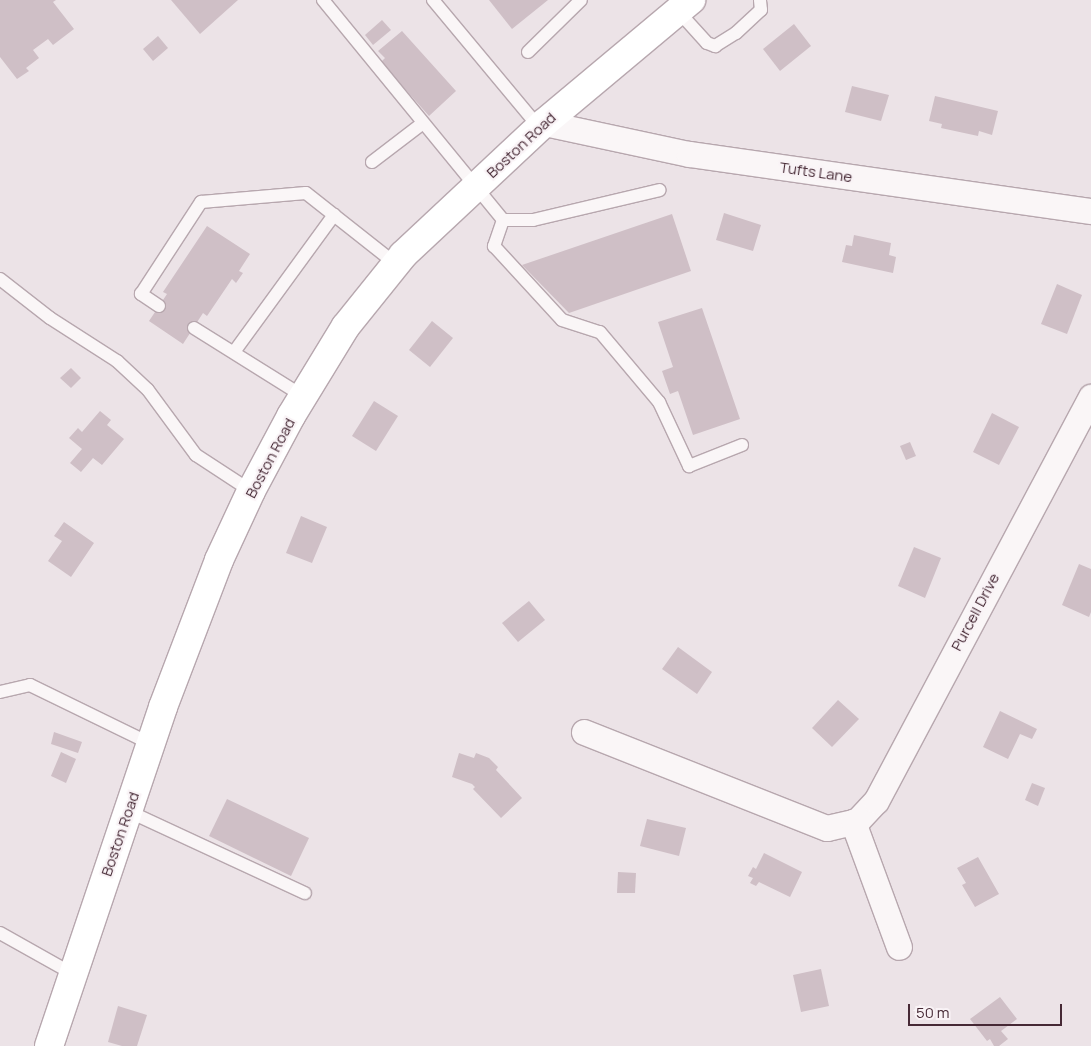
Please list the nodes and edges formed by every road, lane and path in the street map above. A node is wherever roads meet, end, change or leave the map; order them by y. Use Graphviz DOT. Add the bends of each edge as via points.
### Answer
graph roads {
  1 [pos="323,0"];
  2 [pos="433,0"];
  3 [pos="581,0"];
  4 [pos="760,0"];
  5 [pos="678,4"];
  6 [pos="528,52"];
  7 [pos="423,123"];
  8 [pos="542,125"];
  9 [pos="372,162"];
  10 [pos="476,187"];
  11 [pos="660,190"];
  12 [pos="1091,211"];
  13 [pos="334,215"];
  14 [pos="503,220"];
  15 [pos="396,264"];
  16 [pos="0,279"];
  17 [pos="159,306"];
  18 [pos="194,328"];
  19 [pos="234,352"];
  20 [pos="303,396"];
  21 [pos="1091,397"];
  22 [pos="742,445"];
  23 [pos="251,491"];
  24 [pos="0,692"];
  25 [pos="584,732"];
  26 [pos="151,744"];
  27 [pos="128,812"];
  28 [pos="853,822"];
  29 [pos="305,893"];
  30 [pos="0,933"];
  31 [pos="899,947"];
  32 [pos="73,974"];
  33 [pos="49,1046"];
  1 -- 7 [label="lane"];
  2 -- 8 [label="lane"];
  3 -- 6 [label="lane"];
  4 -- 5 [label="lane" via="761,10 736,33 715,46 707,43"];
  5 -- 8 [label="main road, Boston Road"];
  7 -- 9 [label="lane"];
  7 -- 10 [label="lane"];
  8 -- 10 [label="main road, Boston Road"];
  8 -- 12 [label="street, Tufts Lane" via="689,154"];
  10 -- 14 [label="lane"];
  10 -- 15 [label="main road, Boston Road"];
  11 -- 14 [label="lane" via="533,220"];
  13 -- 15 [label="lane"];
  13 -- 17 [label="lane" via="306,193 202,202 141,294"];
  13 -- 19 [label="lane"];
  14 -- 22 [label="lane" via="494,246 562,320 600,332 659,402 689,466"];
  15 -- 20 [label="main road, Boston Road" via="346,326"];
  16 -- 23 [label="lane" via="50,318 117,361 148,390 196,455"];
  18 -- 19 [label="lane"];
  19 -- 20 [label="lane"];
  20 -- 23 [label="main road, Boston Road"];
  21 -- 28 [label="street, Purcell Drive" via="876,801"];
  23 -- 26 [label="main road, Boston Road" via="219,560"];
  24 -- 26 [label="lane" via="30,685"];
  25 -- 28 [label="street, Purcell Drive" via="827,828"];
  26 -- 27 [label="main road, Boston Road"];
  27 -- 29 [label="lane"];
  27 -- 32 [label="main road, Boston Road"];
  28 -- 31 [label="street"];
  30 -- 32 [label="lane"];
  32 -- 33 [label="main road, Boston Road"];
}
